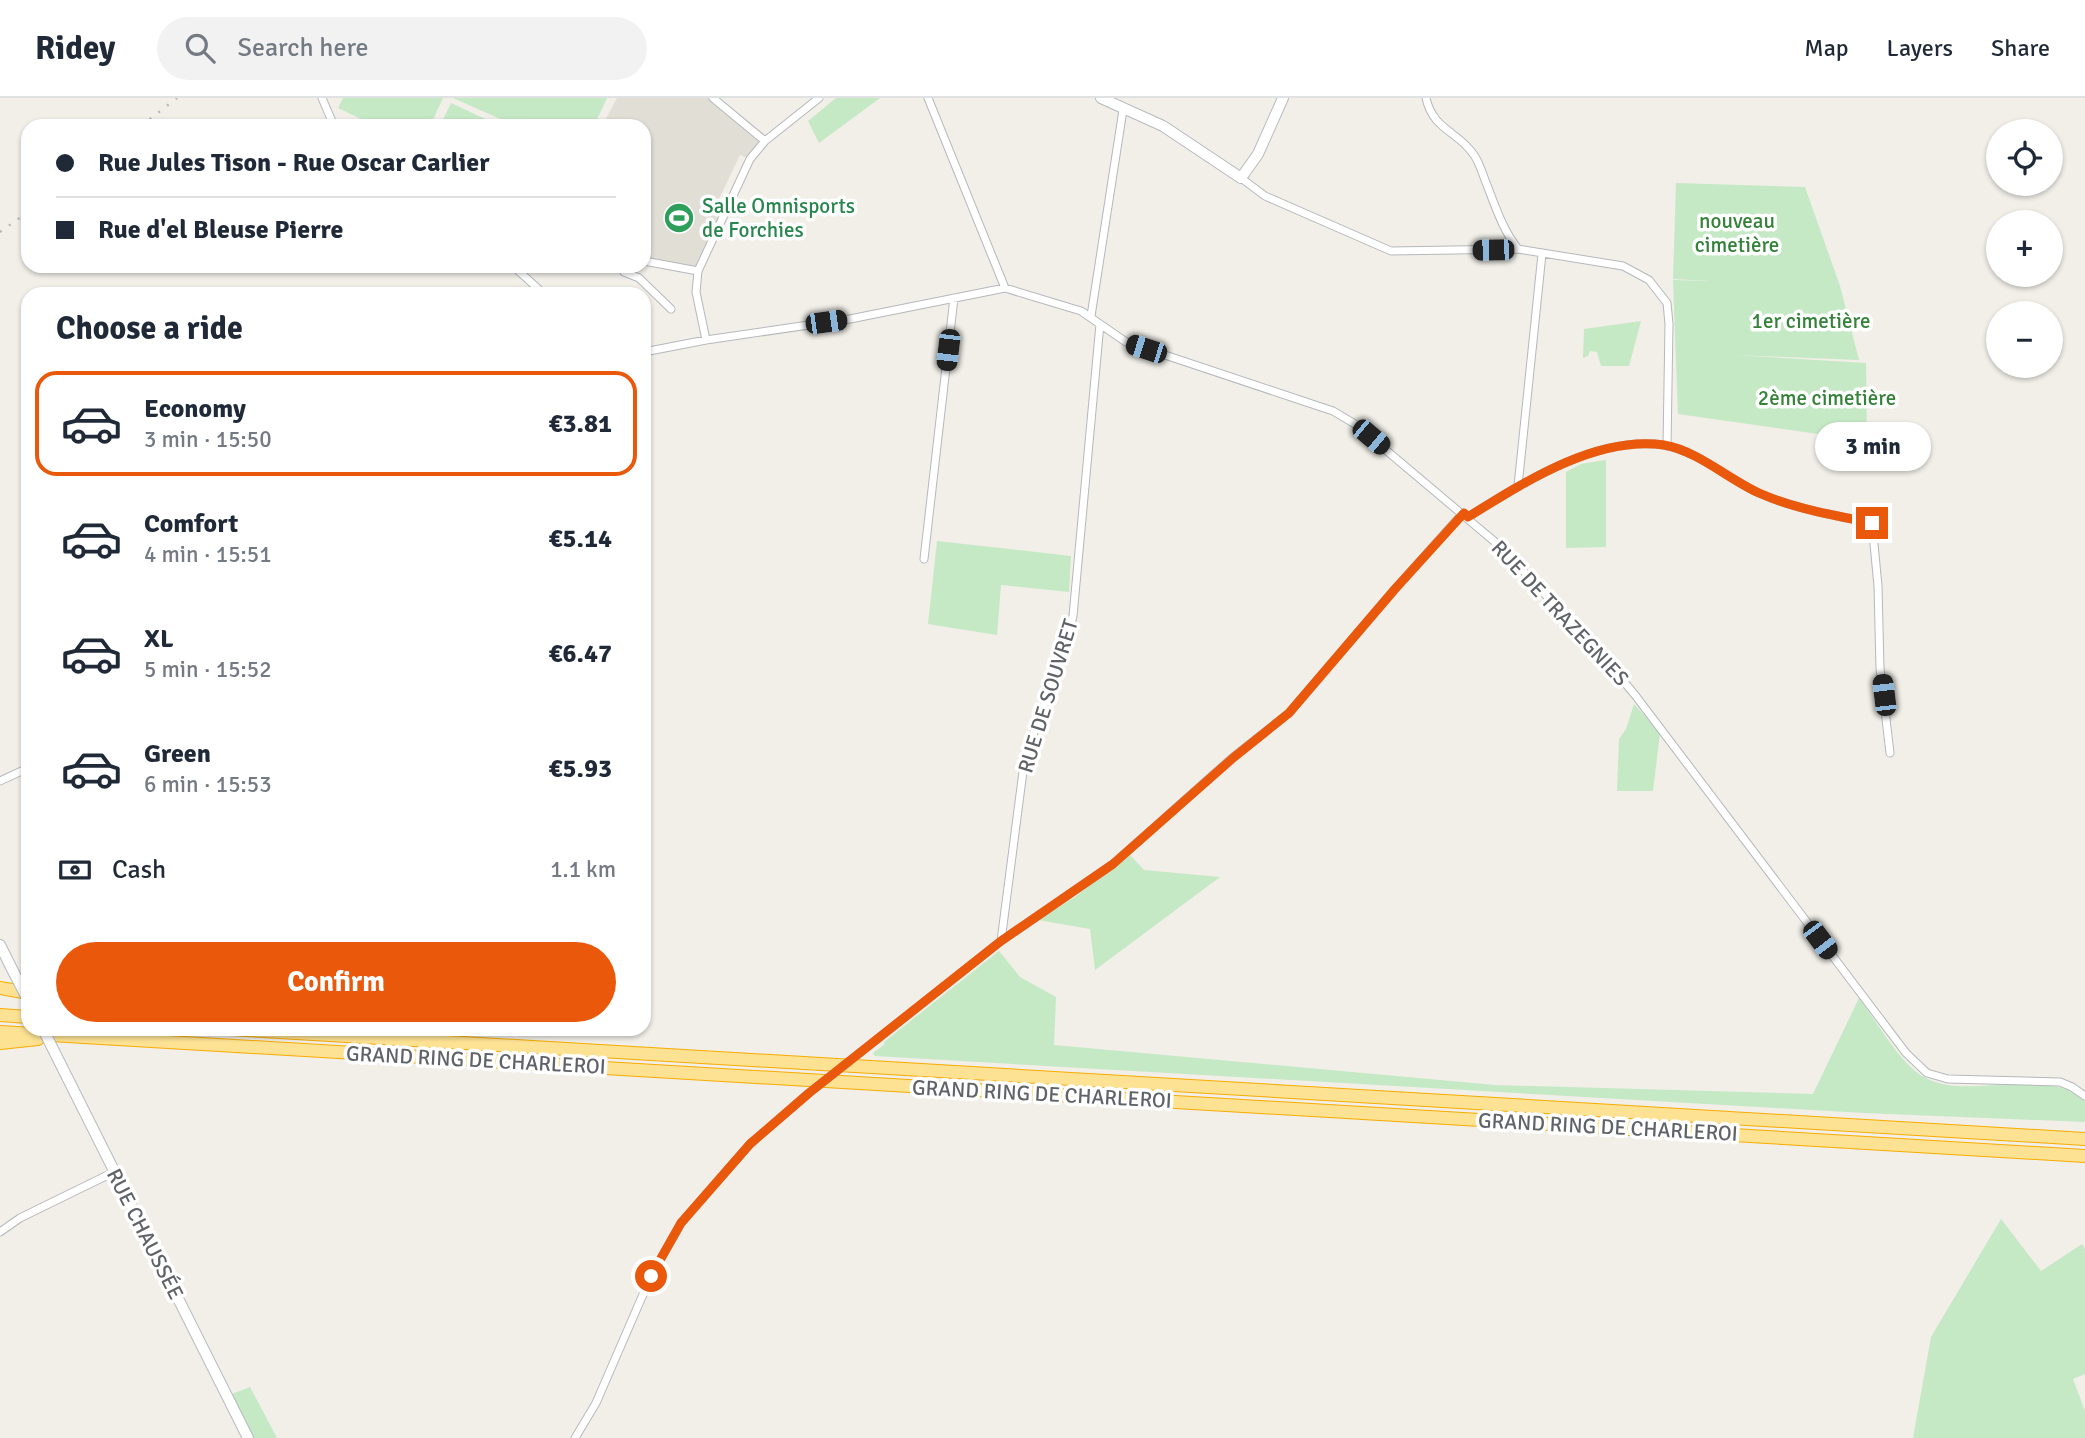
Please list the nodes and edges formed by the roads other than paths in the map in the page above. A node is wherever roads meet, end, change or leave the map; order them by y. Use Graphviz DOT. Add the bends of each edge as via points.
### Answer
graph roads {
  1 [pos="322,98"];
  2 [pos="713,98"];
  3 [pos="818,98"];
  4 [pos="928,98"];
  5 [pos="1101,98"];
  6 [pos="1283,98"];
  7 [pos="1426,98"];
  8 [pos="1123,110"];
  9 [pos="331,119"];
  10 [pos="765,141"];
  11 [pos="1241,178"];
  12 [pos="1518,249"];
  13 [pos="1542,254"];
  14 [pos="651,262"];
  15 [pos="698,271"];
  16 [pos="521,273"];
  17 [pos="626,273"];
  18 [pos="536,287"];
  19 [pos="648,287"];
  20 [pos="1005,288"];
  21 [pos="651,290"];
  22 [pos="954,298"];
  23 [pos="671,309"];
  24 [pos="1091,316"];
  25 [pos="1100,324"];
  26 [pos="706,340"];
  27 [pos="651,351"];
  28 [pos="1667,446"];
  29 [pos="1518,486"];
  30 [pos="1466,515"];
  31 [pos="924,559"];
  32 [pos="1890,753"];
  33 [pos="21,771"];
  34 [pos="0,781"];
  35 [pos="1001,941"];
  36 [pos="0,945"];
  37 [pos="21,986"];
  38 [pos="0,988"];
  39 [pos="21,992"];
  40 [pos="0,1015"];
  41 [pos="21,1016"];
  42 [pos="0,1032"];
  43 [pos="21,1033"];
  44 [pos="46,1036"];
  45 [pos="53,1036"];
  46 [pos="75,1036"];
  47 [pos="376,1036"];
  48 [pos="0,1043"];
  49 [pos="2085,1096"];
  50 [pos="2085,1139"];
  51 [pos="2085,1156"];
  52 [pos="114,1172"];
  53 [pos="0,1232"];
  54 [pos="248,1438"];
  55 [pos="575,1438"];
  1 -- 9 [label="street"];
  2 -- 10 [label="street"];
  3 -- 10 [label="street"];
  4 -- 20 [label="street"];
  5 -- 8 [label="main road"];
  6 -- 11 [label="main road" via="1258,154"];
  7 -- 12 [label="street" via="1439,125 1476,157 1506,233"];
  8 -- 11 [label="main road" via="1163,126"];
  8 -- 24 [label="street"];
  10 -- 15 [label="street" via="750,159"];
  11 -- 12 [label="street" via="1265,197 1391,251"];
  12 -- 13 [label="street"];
  13 -- 28 [label="street" via="1623,266 1649,280 1667,303"];
  13 -- 29 [label="street"];
  14 -- 15 [label="street"];
  15 -- 26 [label="street" via="696,292"];
  16 -- 18 [label="street"];
  17 -- 19 [label="street"];
  20 -- 22 [label="street"];
  20 -- 24 [label="street, RUE DE TRAZEGNIES"];
  21 -- 23 [label="street"];
  22 -- 26 [label="street"];
  22 -- 31 [label="street"];
  24 -- 25 [label="street, RUE DE TRAZEGNIES"];
  25 -- 30 [label="street, RUE DE TRAZEGNIES" via="1126,342 1333,411"];
  25 -- 35 [label="street, RUE DE SOUVRET" via="1073,616 1025,756"];
  26 -- 27 [label="street"];
  28 -- 29 [label="street" via="1625,446 1581,456"];
  28 -- 32 [label="street" via="1760,493 1872,523"];
  29 -- 30 [label="street"];
  30 -- 35 [label="street" via="1395,589 1289,713 1113,864"];
  30 -- 49 [label="street, RUE DE TRAZEGNIES" via="1529,574 1620,676 1906,1054 1927,1073 1948,1079 2060,1083"];
  33 -- 34 [label="street"];
  35 -- 55 [label="street, bridge" via="750,1144 681,1223"];
  36 -- 37 [label="main road, bridge"];
  38 -- 39 [label="highway"];
  40 -- 41 [label="highway"];
  42 -- 43 [label="highway, GRAND RING DE CHARLEROI"];
  44 -- 52 [label="main road, RUE CHAUSSÉE, bridge"];
  45 -- 48 [label="highway"];
  46 -- 51 [label="highway, GRAND RING DE CHARLEROI"];
  47 -- 50 [label="highway, GRAND RING DE CHARLEROI"];
  52 -- 53 [label="street"];
  52 -- 54 [label="main road, RUE CHAUSSÉE"];
}
